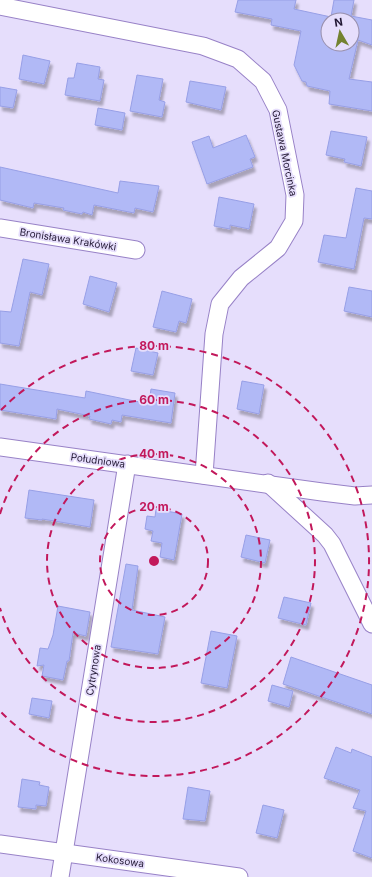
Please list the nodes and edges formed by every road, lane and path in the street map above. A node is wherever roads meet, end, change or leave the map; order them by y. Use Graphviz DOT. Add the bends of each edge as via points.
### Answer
graph roads {
  1 [pos="0,6"];
  2 [pos="0,228"];
  3 [pos="136,250"];
  4 [pos="0,446"];
  5 [pos="127,464"];
  6 [pos="204,475"];
  7 [pos="268,483"];
  8 [pos="372,495"];
  9 [pos="372,624"];
  10 [pos="0,844"];
  11 [pos="64,852"];
  12 [pos="60,877"];
  13 [pos="239,877"];
  1 -- 6 [label="street, Gustawa Morcinka" via="203,46 238,59 262,81 278,110 295,195 294,221 278,248 241,278 220,304 214,334"];
  2 -- 3 [label="street, Bronisława Krakówki"];
  4 -- 5 [label="street, Południowa"];
  5 -- 6 [label="street, Południowa"];
  5 -- 11 [label="street, Cytrynowa"];
  6 -- 7 [label="street, Południowa"];
  7 -- 8 [label="street, Południowa" via="355,496"];
  7 -- 9 [label="street" via="332,544"];
  10 -- 11 [label="street, Kokosowa"];
  11 -- 12 [label="street, Cytrynowa"];
  11 -- 13 [label="street, Kokosowa"];
}
